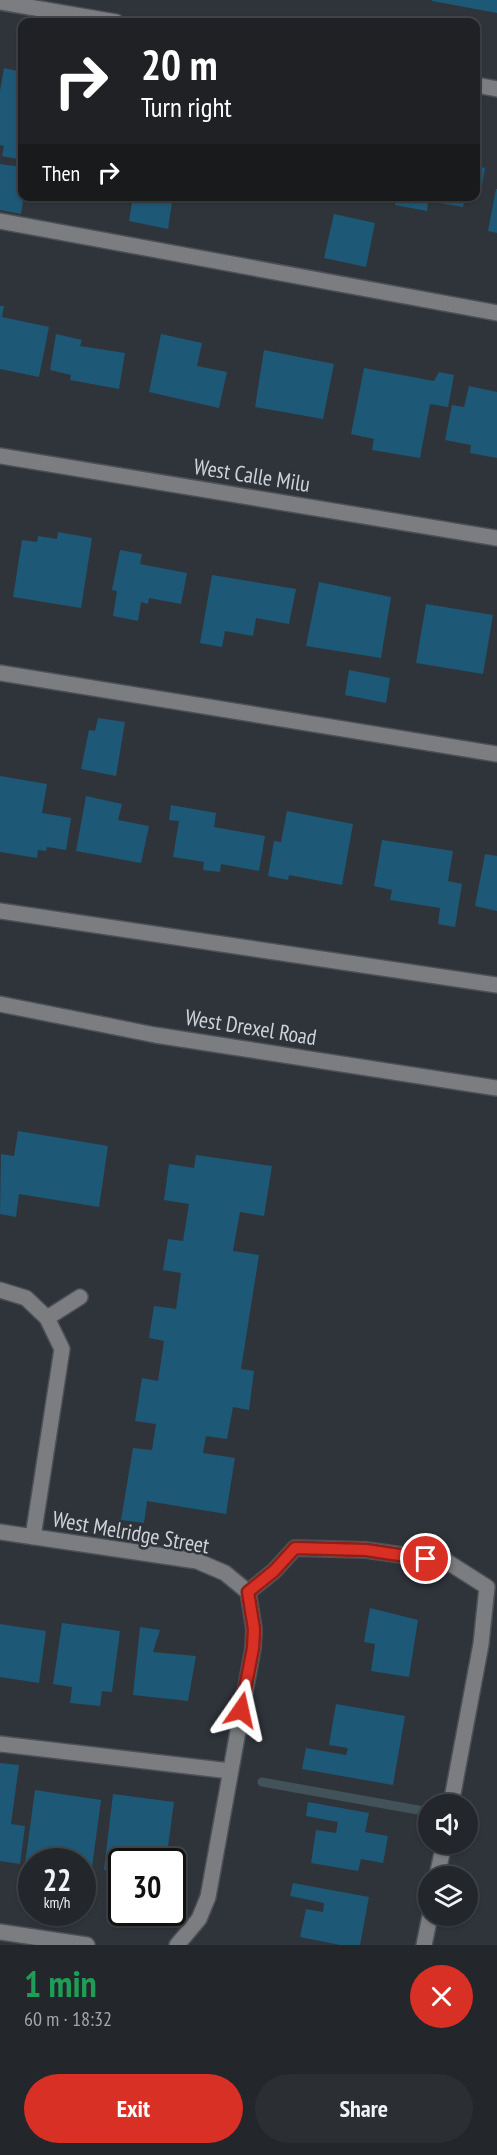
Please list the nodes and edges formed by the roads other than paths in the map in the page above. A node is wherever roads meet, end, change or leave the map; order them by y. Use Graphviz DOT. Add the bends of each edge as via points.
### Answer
graph roads {
  1 [pos="0,2"];
  2 [pos="93,18"];
  3 [pos="480,86"];
  4 [pos="497,89"];
  5 [pos="0,221"];
  6 [pos="497,313"];
  7 [pos="0,456"];
  8 [pos="497,538"];
  9 [pos="0,673"];
  10 [pos="497,754"];
  11 [pos="0,911"];
  12 [pos="497,986"];
  13 [pos="0,1004"];
  14 [pos="497,1088"];
  15 [pos="0,1290"];
  16 [pos="80,1296"];
  17 [pos="47,1318"];
  18 [pos="0,1532"];
  19 [pos="33,1537"];
  20 [pos="248,1592"];
  21 [pos="0,1744"];
  22 [pos="230,1771"];
  23 [pos="453,1794"];
  24 [pos="428,1926"];
  25 [pos="0,1932"];
  26 [pos="87,1945"];
  27 [pos="177,1945"];
  28 [pos="424,1945"];
  1 -- 2 [label="street"];
  3 -- 4 [label="street"];
  5 -- 6 [label="street"];
  7 -- 8 [label="street, West Calle Milu"];
  9 -- 10 [label="street"];
  11 -- 12 [label="street"];
  13 -- 14 [label="street, West Drexel Road" via="155,1035"];
  15 -- 17 [label="street" via="26,1298"];
  16 -- 17 [label="street"];
  17 -- 19 [label="street" via="62,1349"];
  18 -- 19 [label="street, West Melridge Street"];
  19 -- 20 [label="street, West Melridge Street" via="197,1561 225,1573"];
  20 -- 22 [label="street" via="253,1648"];
  20 -- 23 [label="street" via="295,1548 366,1550 446,1562 487,1587 482,1644"];
  21 -- 22 [label="street"];
  22 -- 27 [label="street" via="208,1897 199,1919"];
  24 -- 28 [label="street"];
  25 -- 26 [label="street"];
}
